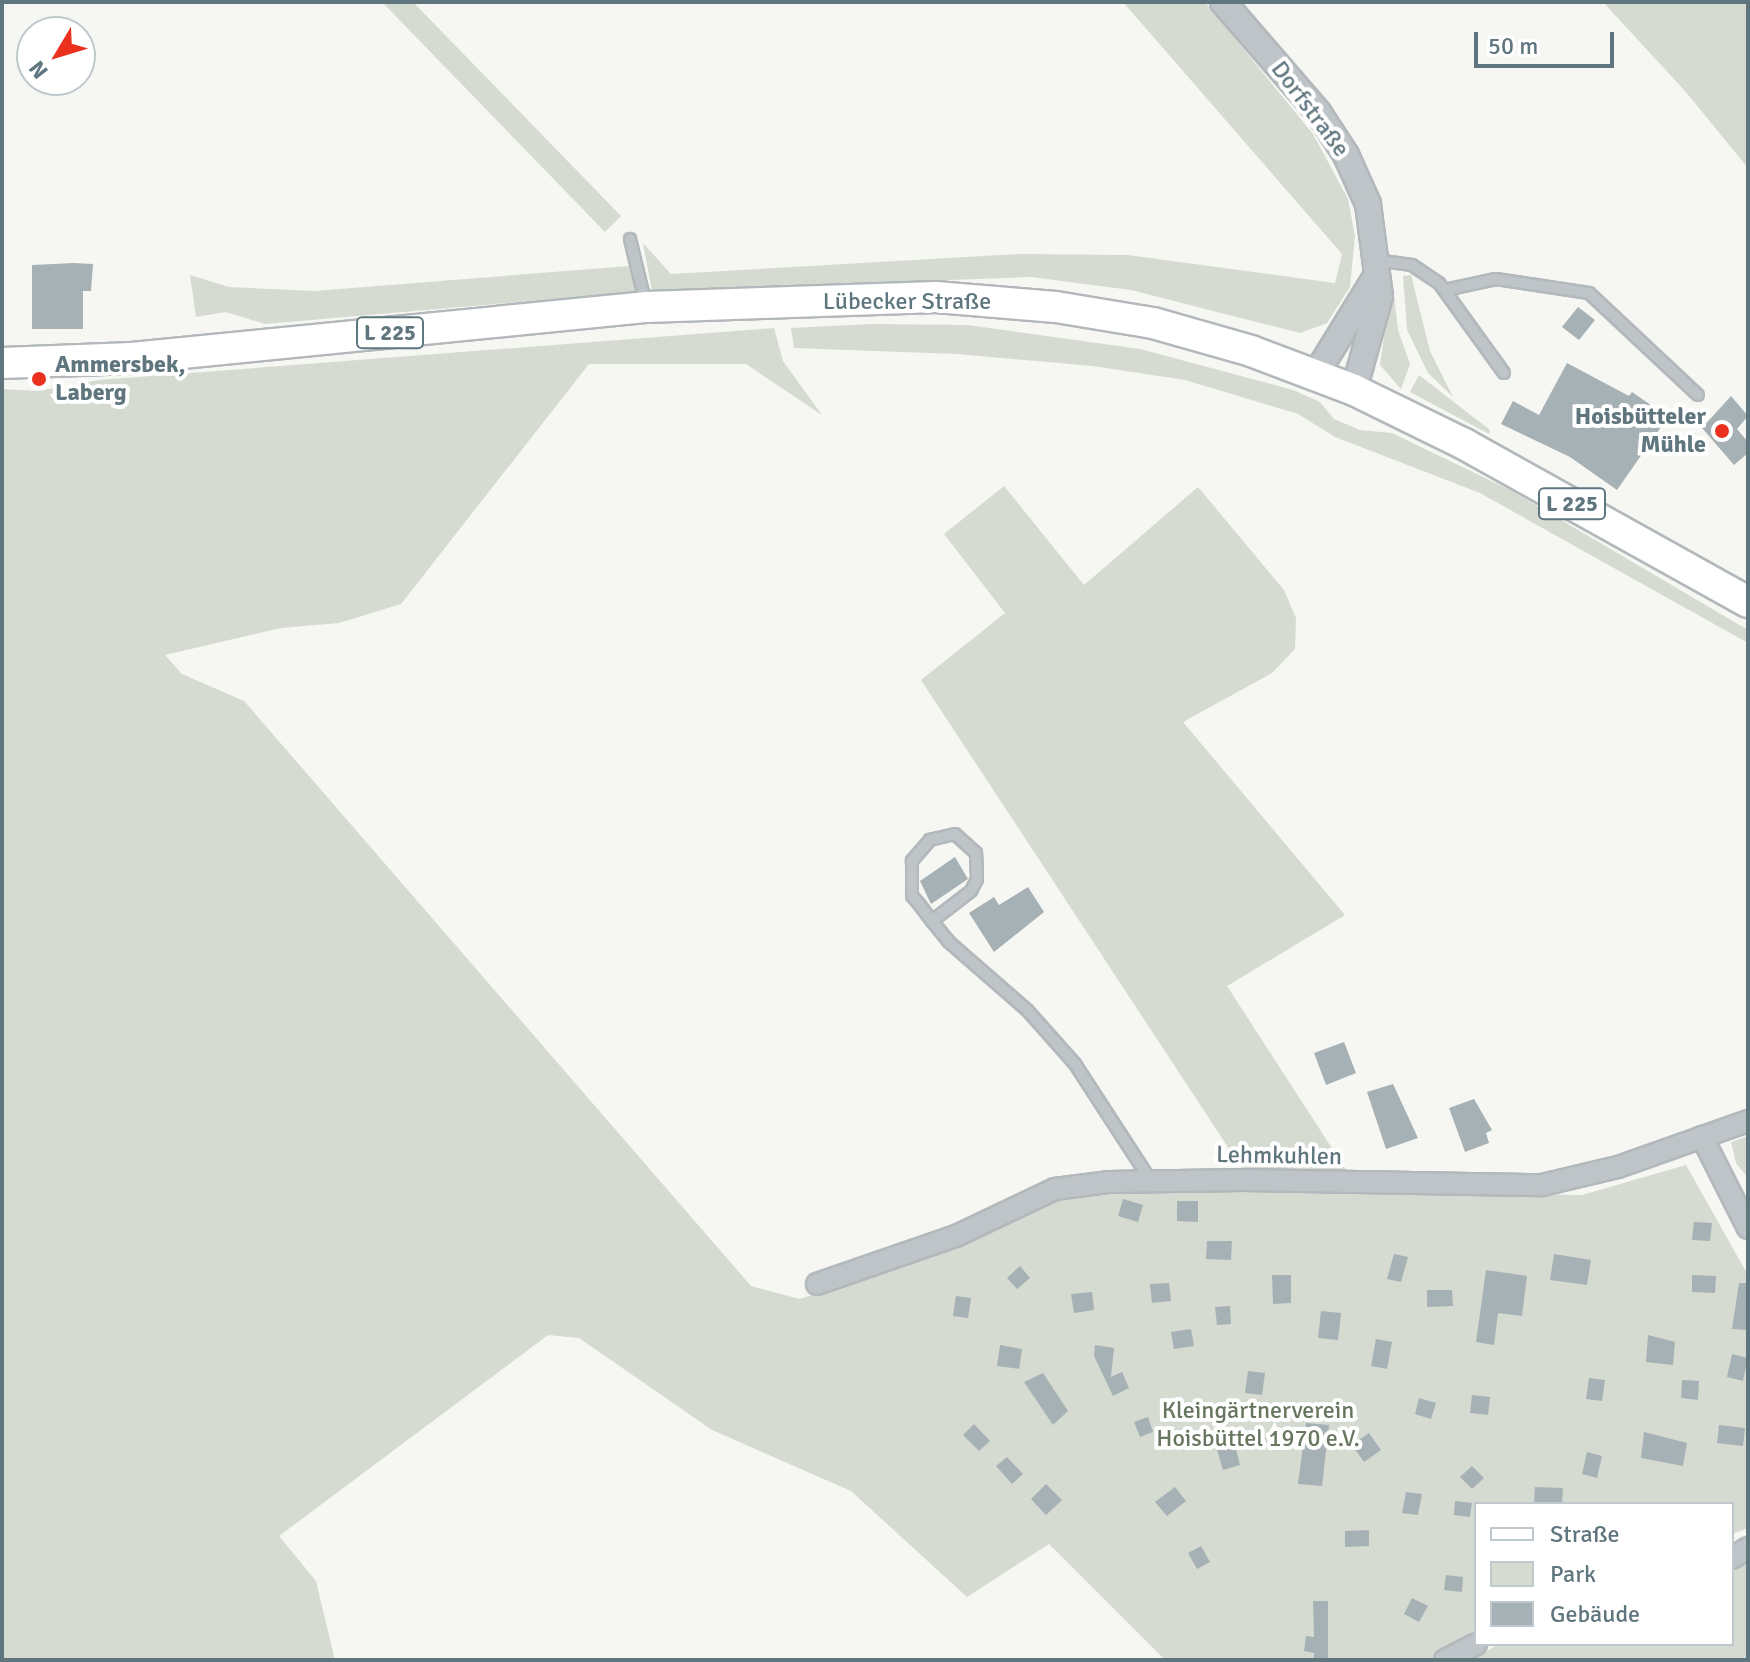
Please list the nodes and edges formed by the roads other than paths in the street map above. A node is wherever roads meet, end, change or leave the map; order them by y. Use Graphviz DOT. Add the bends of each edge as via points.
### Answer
graph roads {
  1 [pos="1223,2"];
  2 [pos="630,239"];
  3 [pos="1376,269"];
  4 [pos="1445,290"];
  5 [pos="647,307"];
  6 [pos="2,363"];
  7 [pos="1504,373"];
  8 [pos="1316,374"];
  9 [pos="1354,390"];
  10 [pos="1698,395"];
  11 [pos="1748,602"];
  12 [pos="932,921"];
  13 [pos="1748,1121"];
  14 [pos="1702,1137"];
  15 [pos="1152,1183"];
  16 [pos="1748,1228"];
  17 [pos="817,1284"];
  18 [pos="1474,1645"];
  19 [pos="1445,1660"];
  1 -- 3 [label="street, Dorfstraße" via="1318,112 1346,155 1368,204"];
  2 -- 5 [label="lane"];
  3 -- 4 [label="lane" via="1412,265"];
  3 -- 8 [label="street"];
  3 -- 9 [label="street, Dorfstraße" via="1378,310"];
  4 -- 7 [label="lane"];
  4 -- 10 [label="lane" via="1496,279 1589,293"];
  5 -- 6 [label="main road, Lübecker Straße / L 225" via="132,358"];
  5 -- 8 [label="main road, Lübecker Straße / L 225" via="936,297 1024,303 1153,323"];
  8 -- 9 [label="main road, Lübecker Straße / L 225"];
  9 -- 11 [label="main road, Lübecker Straße / L 225" via="1464,444"];
  12 -- 12 [label="lane" via="912,896 912,861 930,840 955,834 976,853 977,879 971,891"];
  12 -- 15 [label="lane" via="1075,1064"];
  13 -- 14 [label="street, Lehmkuhlen"];
  14 -- 15 [label="street, Lehmkuhlen" via="1597,1174 1542,1185"];
  14 -- 16 [label="street"];
  15 -- 17 [label="street, Lehmkuhlen" via="1055,1189 956,1236"];
  18 -- 19 [label="street"];
}
